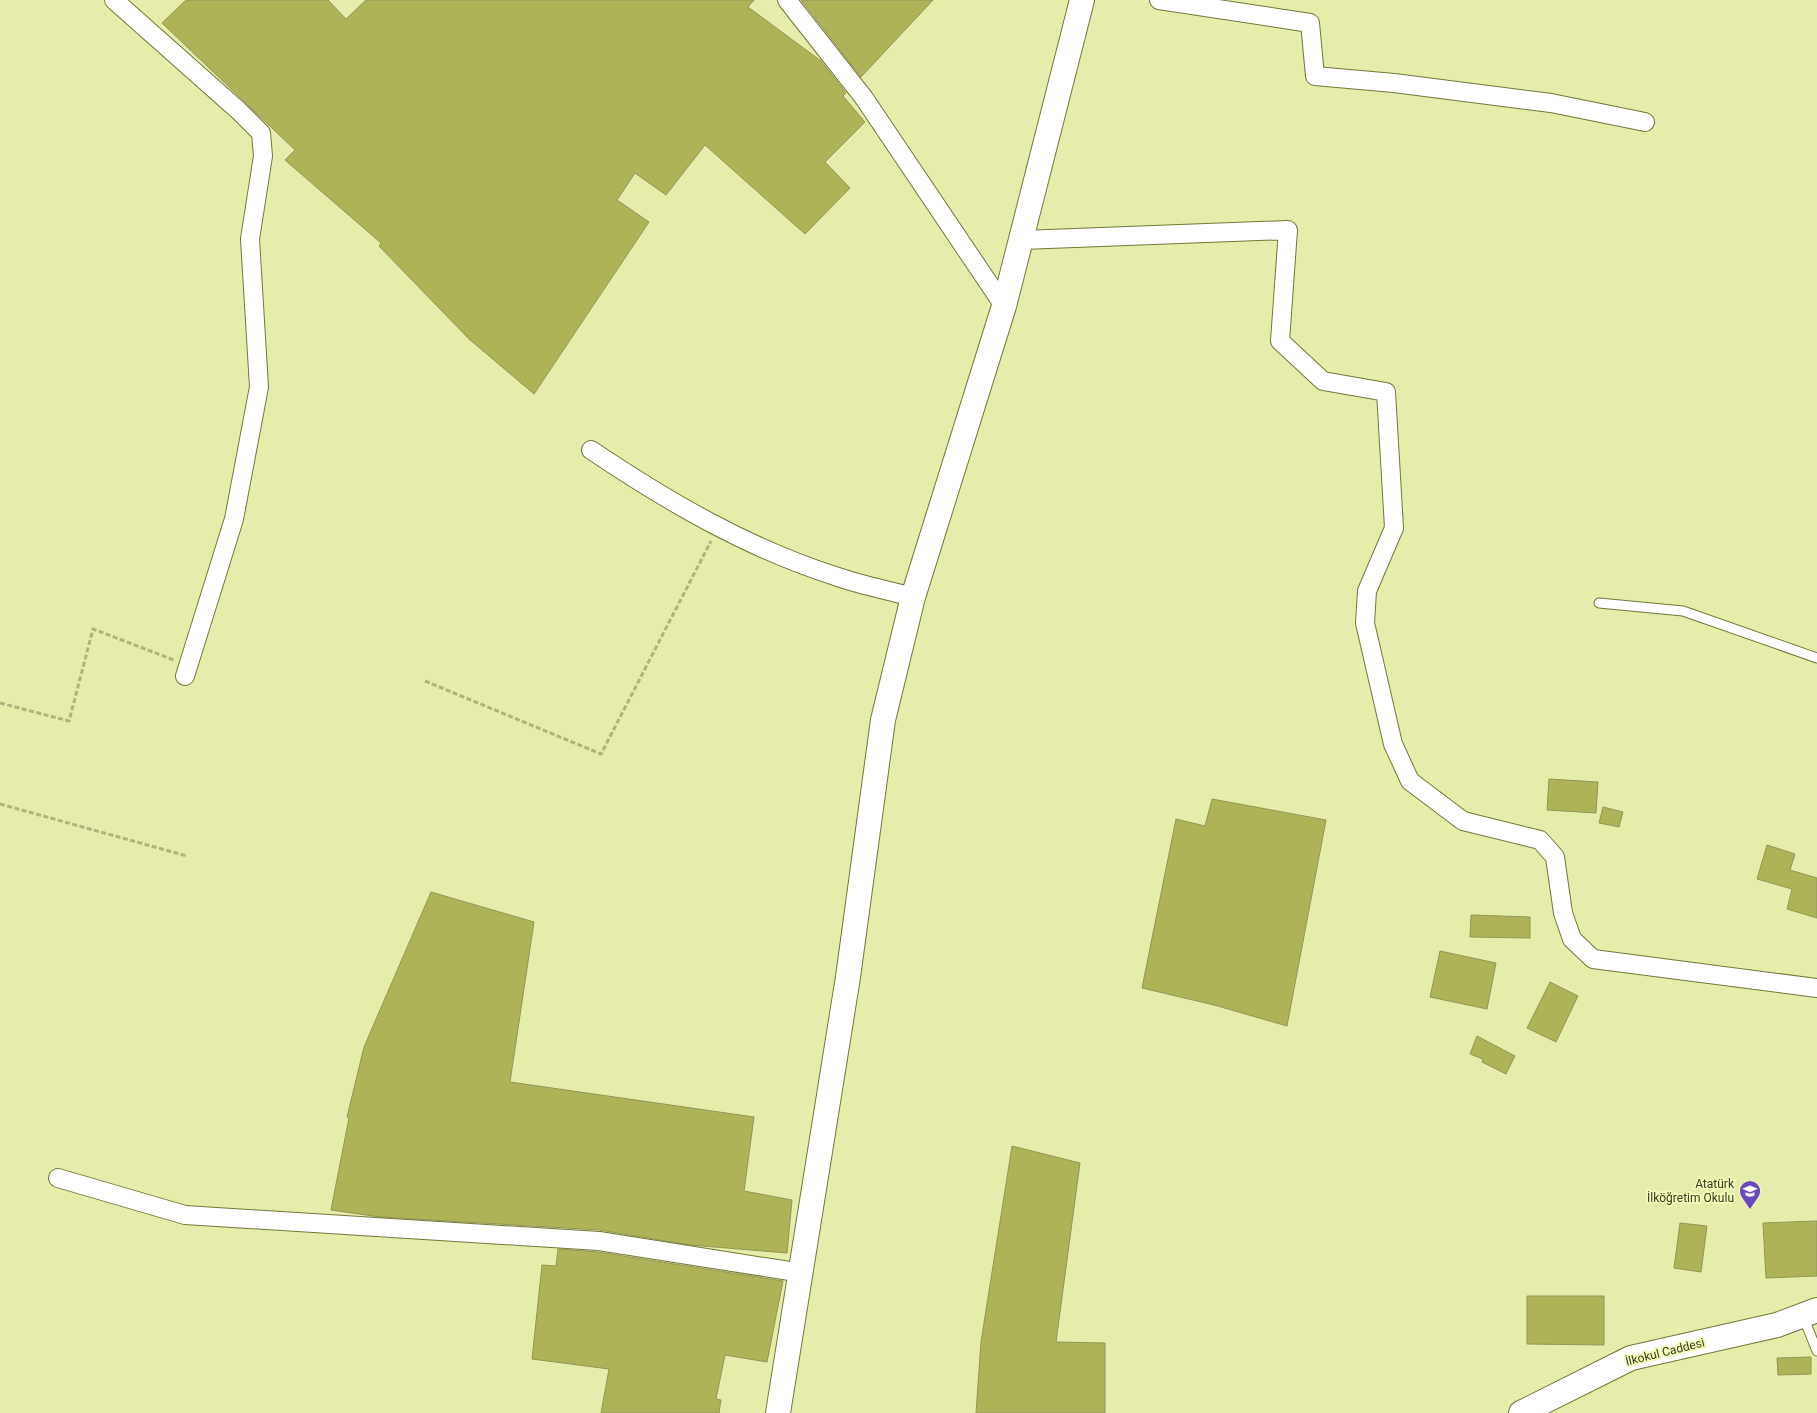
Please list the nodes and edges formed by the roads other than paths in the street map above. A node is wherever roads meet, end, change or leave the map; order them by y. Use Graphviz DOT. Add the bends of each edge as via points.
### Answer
graph roads {
  1 [pos="114,0"];
  2 [pos="787,0"];
  3 [pos="1082,0"];
  4 [pos="1159,0"];
  5 [pos="1645,122"];
  6 [pos="1022,240"];
  7 [pos="1004,306"];
  8 [pos="591,450"];
  9 [pos="912,597"];
  10 [pos="1599,603"];
  11 [pos="1817,658"];
  12 [pos="187,671"];
  13 [pos="1817,988"];
  14 [pos="58,1178"];
  15 [pos="802,1273"];
  16 [pos="1810,1313"];
  17 [pos="1817,1351"];
  18 [pos="778,1413"];
  19 [pos="1521,1413"];
  1 -- 12 [label="street" via="262,133 263,156 250,239 259,387 234,518"];
  2 -- 7 [label="street" via="864,98"];
  3 -- 6 [label="street"];
  4 -- 5 [label="street" via="1310,23 1315,76 1551,103"];
  6 -- 7 [label="street"];
  6 -- 13 [label="street" via="1288,230 1280,341 1323,381 1386,392 1394,528 1367,591 1365,623 1393,744 1410,781 1463,820 1540,840 1555,857 1563,913 1572,939 1593,959"];
  7 -- 9 [label="street"];
  8 -- 9 [label="street" via="655,493 764,549 835,576"];
  9 -- 15 [label="street" via="883,720 848,978"];
  10 -- 11 [label="lane" via="1683,611"];
  14 -- 15 [label="street" via="185,1215 599,1241"];
  15 -- 18 [label="street"];
  16 -- 17 [label="lane"];
  16 -- 19 [label="street, İlkokul Caddesi" via="1776,1325 1631,1358"];
}
